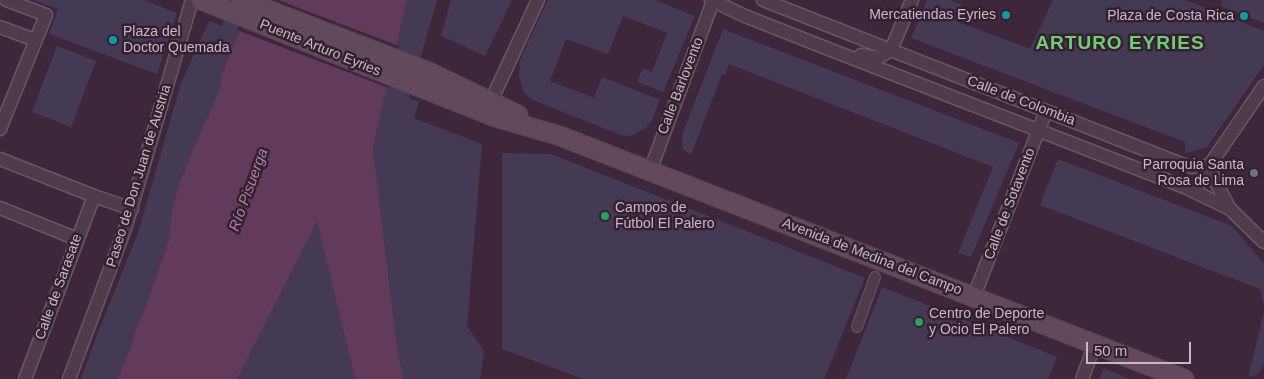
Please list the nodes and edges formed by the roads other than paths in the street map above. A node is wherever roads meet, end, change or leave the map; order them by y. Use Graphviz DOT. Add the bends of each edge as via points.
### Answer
graph roads {
  1 [pos="6,0"];
  2 [pos="192,0"];
  3 [pos="200,0"];
  4 [pos="242,0"];
  5 [pos="538,0"];
  6 [pos="713,0"];
  7 [pos="763,0"];
  8 [pos="912,0"];
  9 [pos="0,27"];
  10 [pos="834,28"];
  11 [pos="35,40"];
  12 [pos="830,49"];
  13 [pos="891,50"];
  14 [pos="426,81"];
  15 [pos="1264,86"];
  16 [pos="491,101"];
  17 [pos="1046,111"];
  18 [pos="0,129"];
  19 [pos="1038,130"];
  20 [pos="560,136"];
  21 [pos="0,159"];
  22 [pos="1209,166"];
  23 [pos="650,171"];
  24 [pos="1187,188"];
  25 [pos="94,196"];
  26 [pos="0,208"];
  27 [pos="132,209"];
  28 [pos="1230,209"];
  29 [pos="77,239"];
  30 [pos="1264,242"];
  31 [pos="875,277"];
  32 [pos="974,296"];
  33 [pos="856,327"];
  34 [pos="1095,344"];
  35 [pos="25,379"];
  36 [pos="68,379"];
  37 [pos="1082,379"];
  38 [pos="1184,379"];
  1 -- 11 [label="street" via="46,15"];
  2 -- 27 [label="street, Paseo de Don Juan de Austria"];
  3 -- 14 [label="main road, Puente Arturo Eyries"];
  4 -- 14 [label="main road, Puente Arturo Eyries"];
  5 -- 16 [label="street"];
  6 -- 12 [label="street, Calle de Colombia"];
  6 -- 23 [label="street, Calle Barlovento"];
  7 -- 10 [label="street, Calle de Colombia"];
  8 -- 13 [label="street"];
  9 -- 11 [label="street"];
  10 -- 12 [label="street"];
  10 -- 13 [label="street, Calle de Colombia"];
  11 -- 18 [label="street"];
  12 -- 13 [label="street" via="847,50 873,58"];
  12 -- 19 [label="street, Calle de Colombia"];
  13 -- 17 [label="street, Calle de Colombia"];
  14 -- 16 [label="main road, Avenida de Medina del Campo"];
  14 -- 20 [label="main road, Avenida de Medina del Campo" via="495,117"];
  15 -- 22 [label="street"];
  16 -- 20 [label="main road, Avenida de Medina del Campo"];
  17 -- 19 [label="street, Calle de Sotavento"];
  17 -- 22 [label="street, Calle de Colombia" via="1179,163 1191,167"];
  19 -- 24 [label="street, Calle de Colombia"];
  19 -- 32 [label="street, Calle de Sotavento"];
  20 -- 23 [label="main road, Avenida de Medina del Campo"];
  21 -- 25 [label="street"];
  22 -- 24 [label="street" via="1197,186"];
  22 -- 28 [label="street, Calle de Colombia"];
  23 -- 32 [label="main road, Avenida de Medina del Campo"];
  24 -- 28 [label="street, Calle de Colombia"];
  25 -- 27 [label="street"];
  25 -- 29 [label="street, Calle de Sarasate"];
  26 -- 29 [label="street"];
  27 -- 36 [label="street, Paseo de Don Juan de Austria"];
  28 -- 30 [label="street, Calle de Colombia"];
  29 -- 35 [label="street, Calle de Sarasate"];
  31 -- 33 [label="street"];
  32 -- 34 [label="main road, Avenida de Medina del Campo"];
  34 -- 37 [label="street"];
  34 -- 38 [label="main road, Avenida de Medina del Campo"];
}
